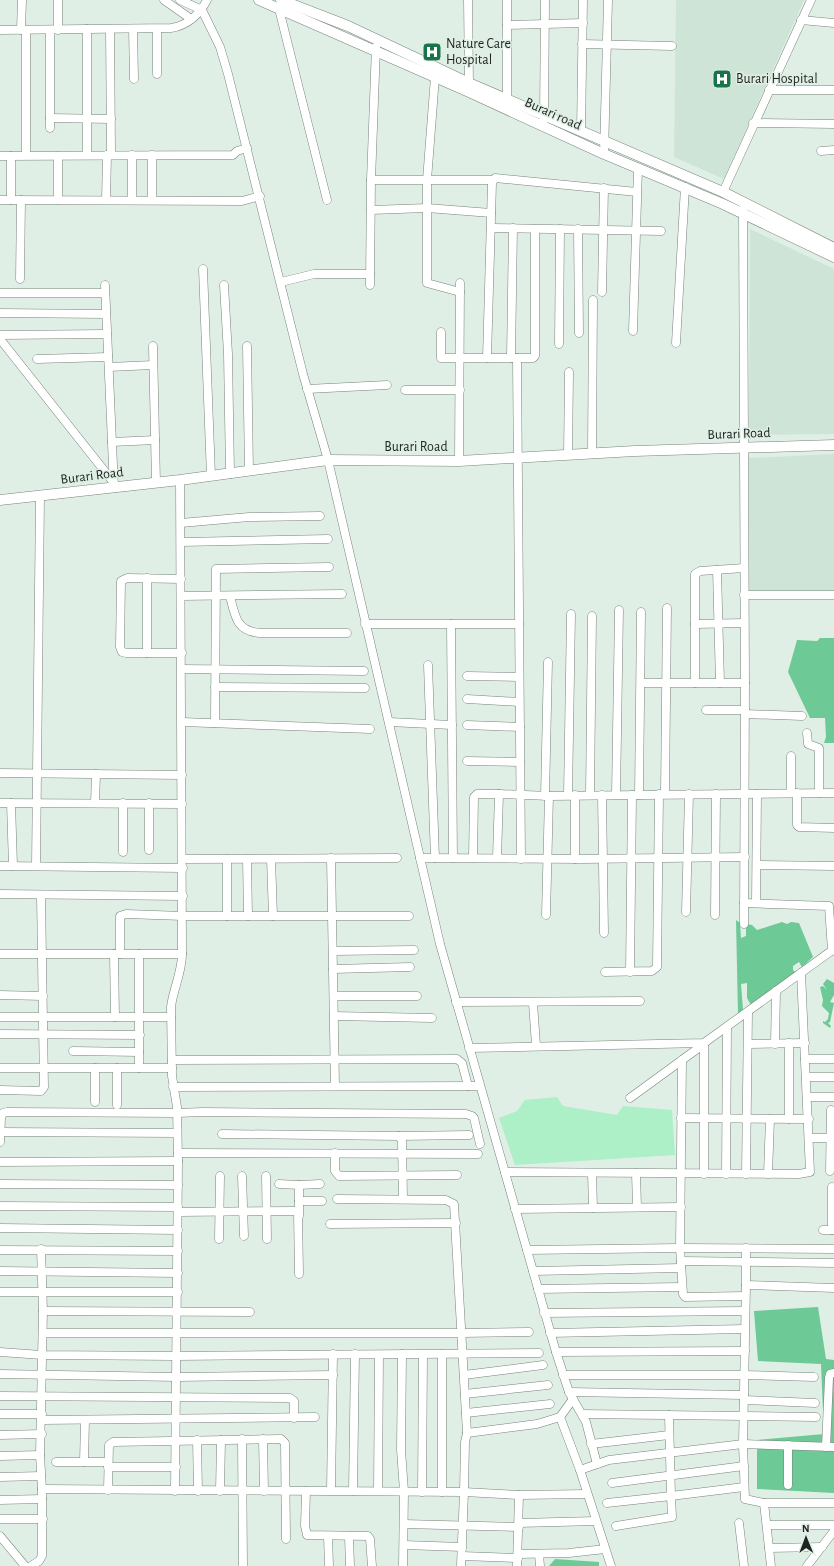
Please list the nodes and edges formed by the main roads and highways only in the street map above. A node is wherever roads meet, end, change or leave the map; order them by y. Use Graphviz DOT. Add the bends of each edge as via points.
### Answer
graph roads {
  1 [pos="258,0"];
  2 [pos="280,4"];
  3 [pos="743,208"];
  4 [pos="834,248"];
  5 [pos="834,257"];
  6 [pos="834,445"];
  7 [pos="0,500"];
  1 -- 2 [label="main road, Burari road"];
  2 -- 3 [label="main road, Burari road" via="375,51 604,154"];
  2 -- 3 [label="main road, Burari road" via="378,40 469,83 722,192"];
  3 -- 4 [label="main road, Burari road"];
  3 -- 5 [label="main road, Burari road"];
  6 -- 7 [label="main road, Burari Road" via="459,461 322,461"];
}
